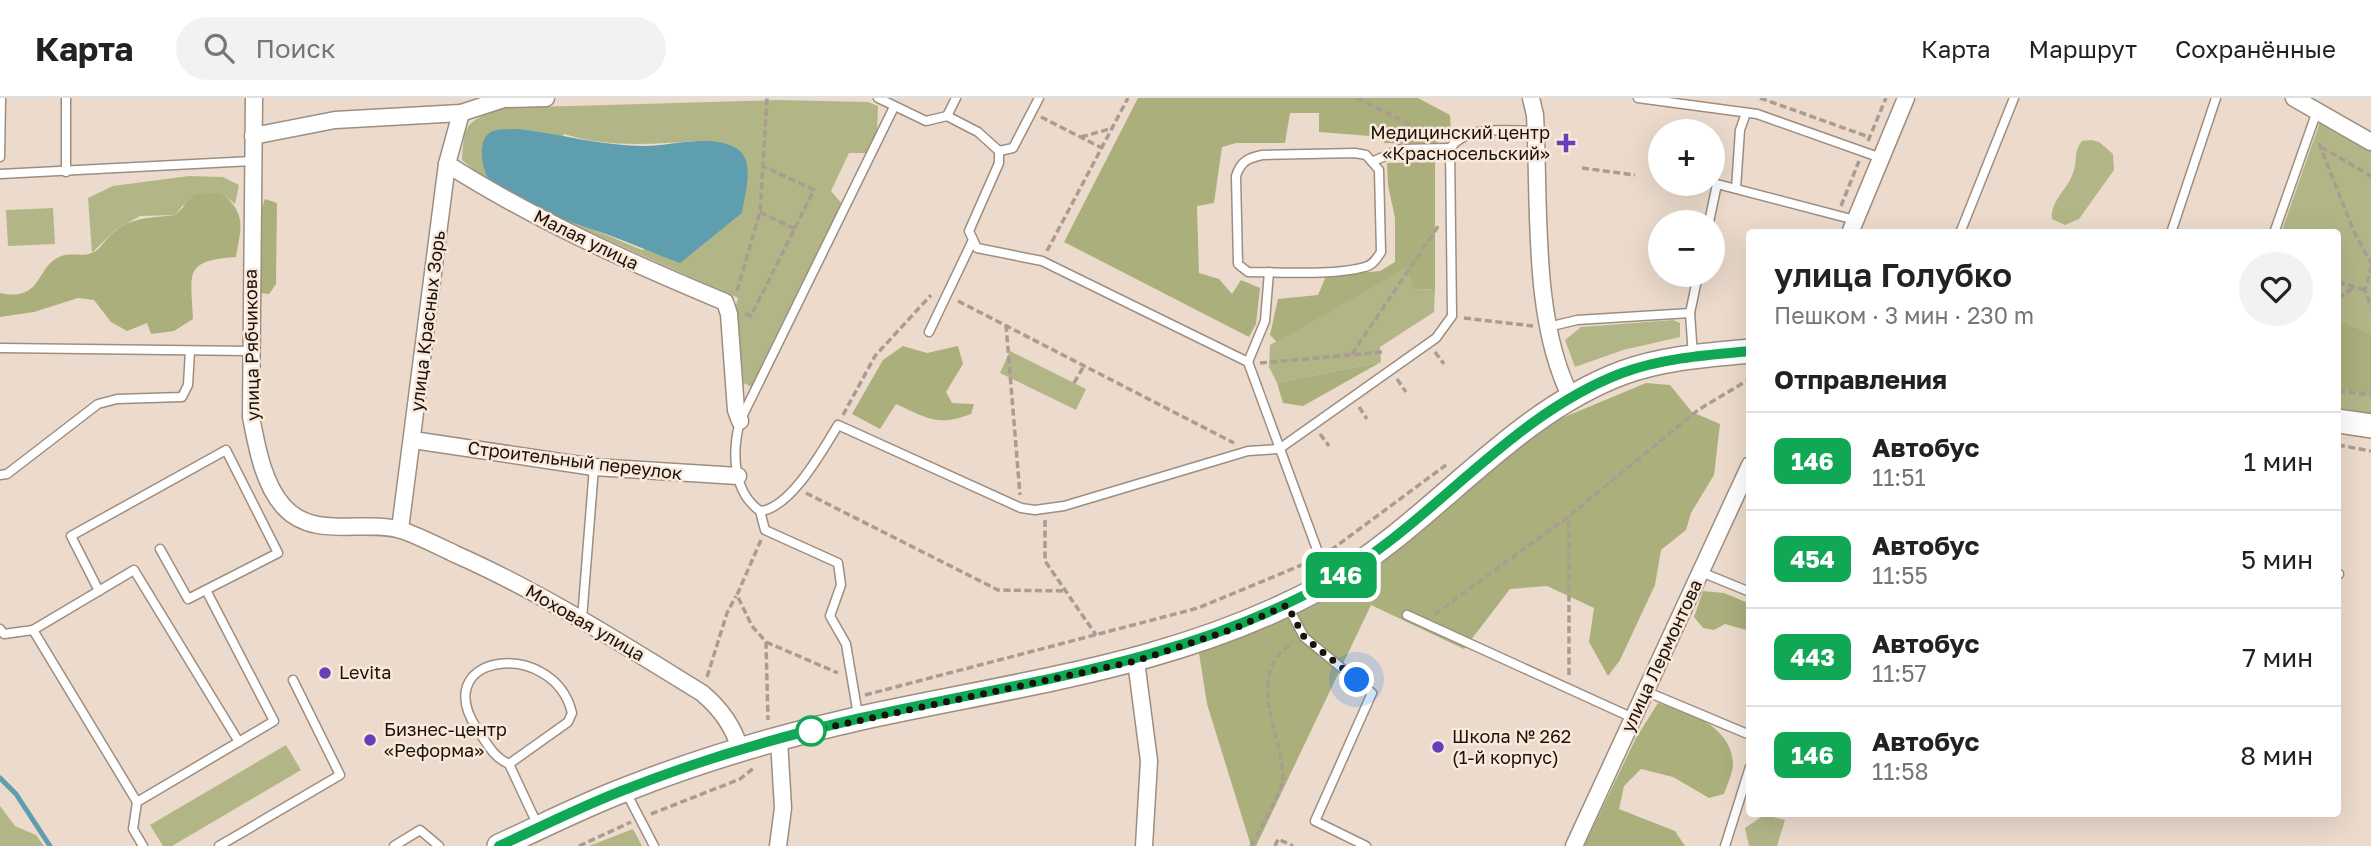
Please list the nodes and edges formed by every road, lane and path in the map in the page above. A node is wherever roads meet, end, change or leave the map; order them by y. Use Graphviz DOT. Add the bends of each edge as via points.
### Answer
graph roads {
  1 [pos="1,98"];
  2 [pos="66,98"];
  3 [pos="254,98"];
  4 [pos="504,98"];
  5 [pos="546,98"];
  6 [pos="767,98"];
  7 [pos="878,98"];
  8 [pos="956,98"];
  9 [pos="1039,98"];
  10 [pos="1128,98"];
  11 [pos="1357,98"];
  12 [pos="1531,98"];
  13 [pos="1541,98"];
  14 [pos="1638,98"];
  15 [pos="1760,98"];
  16 [pos="1886,98"];
  17 [pos="1906,98"];
  18 [pos="2014,98"];
  19 [pos="2216,98"];
  20 [pos="2294,98"];
  21 [pos="894,107"];
  22 [pos="461,113"];
  23 [pos="1031,113"];
  24 [pos="1746,113"];
  25 [pos="947,116"];
  26 [pos="2315,119"];
  27 [pos="1535,123"];
  28 [pos="1112,128"];
  29 [pos="253,136"];
  30 [pos="1080,137"];
  31 [pos="1869,137"];
  32 [pos="1458,138"];
  33 [pos="2371,142"];
  34 [pos="2320,146"];
  35 [pos="1102,148"];
  36 [pos="1450,148"];
  37 [pos="999,150"];
  38 [pos="1863,151"];
  39 [pos="0,157"];
  40 [pos="1881,158"];
  41 [pos="251,161"];
  42 [pos="1374,161"];
  43 [pos="447,164"];
  44 [pos="763,166"];
  45 [pos="1582,168"];
  46 [pos="66,172"];
  47 [pos="0,174"];
  48 [pos="1635,175"];
  49 [pos="2371,176"];
  50 [pos="1736,188"];
  51 [pos="1451,207"];
  52 [pos="1712,210"];
  53 [pos="760,212"];
  54 [pos="1837,215"];
  55 [pos="1852,226"];
  56 [pos="795,229"];
  57 [pos="1962,229"];
  58 [pos="2172,229"];
  59 [pos="2275,229"];
  60 [pos="972,242"];
  61 [pos="1042,261"];
  62 [pos="2371,265"];
  63 [pos="1269,272"];
  64 [pos="2341,283"];
  65 [pos="1695,287"];
  66 [pos="2354,287"];
  67 [pos="2365,290"];
  68 [pos="946,295"];
  69 [pos="2341,296"];
  70 [pos="730,307"];
  71 [pos="2371,307"];
  72 [pos="1690,313"];
  73 [pos="1452,316"];
  74 [pos="1006,325"];
  75 [pos="1547,327"];
  76 [pos="929,332"];
  77 [pos="0,348"];
  78 [pos="190,351"];
  79 [pos="250,351"];
  80 [pos="1746,351"];
  81 [pos="1383,352"];
  82 [pos="1352,354"];
  83 [pos="1693,356"];
  84 [pos="1250,365"];
  85 [pos="1084,366"];
  86 [pos="1746,381"];
  87 [pos="1074,383"];
  88 [pos="2341,391"];
  89 [pos="2371,395"];
  90 [pos="1571,397"];
  91 [pos="740,421"];
  92 [pos="2341,421"];
  93 [pos="838,425"];
  94 [pos="2371,426"];
  95 [pos="413,440"];
  96 [pos="2341,446"];
  97 [pos="1279,449"];
  98 [pos="1248,451"];
  99 [pos="2371,451"];
  100 [pos="1452,461"];
  101 [pos="594,467"];
  102 [pos="1746,474"];
  103 [pos="0,475"];
  104 [pos="738,476"];
  105 [pos="796,487"];
  106 [pos="1021,508"];
  107 [pos="1045,509"];
  108 [pos="760,511"];
  109 [pos="1569,516"];
  110 [pos="400,530"];
  111 [pos="765,530"];
  112 [pos="160,549"];
  113 [pos="1320,557"];
  114 [pos="1701,572"];
  115 [pos="1329,582"];
  116 [pos="206,590"];
  117 [pos="1746,590"];
  118 [pos="99,591"];
  119 [pos="1067,592"];
  120 [pos="737,595"];
  121 [pos="1287,605"];
  122 [pos="1407,615"];
  123 [pos="582,619"];
  124 [pos="1424,623"];
  125 [pos="0,629"];
  126 [pos="33,631"];
  127 [pos="1096,635"];
  128 [pos="1304,637"];
  129 [pos="766,642"];
  130 [pos="1136,661"];
  131 [pos="850,671"];
  132 [pos="293,680"];
  133 [pos="1569,689"];
  134 [pos="1645,691"];
  135 [pos="702,693"];
  136 [pos="857,708"];
  137 [pos="1633,718"];
  138 [pos="776,726"];
  139 [pos="1746,733"];
  140 [pos="239,742"];
  141 [pos="744,748"];
  142 [pos="509,764"];
  143 [pos="1746,779"];
  144 [pos="624,790"];
  145 [pos="136,802"];
  146 [pos="639,818"];
  147 [pos="539,828"];
  148 [pos="143,846"];
  149 [pos="219,846"];
  150 [pos="394,846"];
  151 [pos="439,846"];
  152 [pos="499,846"];
  153 [pos="579,846"];
  154 [pos="654,846"];
  155 [pos="778,846"];
  156 [pos="1144,846"];
  157 [pos="1251,846"];
  158 [pos="1275,846"];
  159 [pos="1293,846"];
  160 [pos="1366,846"];
  161 [pos="1574,846"];
  162 [pos="1725,846"];
  1 -- 39 [label="lane"];
  2 -- 46 [label="lane"];
  3 -- 29 [label="street, улица Рябчикова"];
  4 -- 5 [label="street"];
  4 -- 22 [label="street"];
  6 -- 44 [label="path"];
  7 -- 21 [label="lane"];
  8 -- 25 [label="lane"];
  9 -- 23 [label="lane"];
  10 -- 28 [label="path"];
  11 -- 32 [label="path" via="1426,132"];
  12 -- 27 [label="street"];
  13 -- 27 [label="lane"];
  14 -- 24 [label="lane"];
  15 -- 31 [label="path"];
  16 -- 31 [label="path"];
  17 -- 40 [label="street"];
  18 -- 57 [label="lane"];
  19 -- 58 [label="lane"];
  20 -- 26 [label="street"];
  21 -- 25 [label="lane" via="926,121"];
  21 -- 91 [label="lane"];
  22 -- 29 [label="street" via="335,120"];
  22 -- 43 [label="street, улица Красных Зорь"];
  23 -- 30 [label="path"];
  23 -- 37 [label="lane" via="1013,148"];
  24 -- 38 [label="lane"];
  24 -- 50 [label="lane" via="1740,130"];
  25 -- 37 [label="lane" via="978,132"];
  26 -- 33 [label="street"];
  26 -- 34 [label="path"];
  26 -- 59 [label="lane"];
  27 -- 32 [label="lane"];
  27 -- 75 [label="street"];
  28 -- 30 [label="path"];
  28 -- 35 [label="path"];
  29 -- 41 [label="street, улица Рябчикова"];
  30 -- 35 [label="path"];
  31 -- 38 [label="path"];
  32 -- 36 [label="lane"];
  34 -- 49 [label="path"];
  34 -- 62 [label="path"];
  35 -- 61 [label="path"];
  36 -- 42 [label="lane" via="1401,149"];
  36 -- 51 [label="lane"];
  37 -- 60 [label="lane" via="999,163 969,231"];
  38 -- 40 [label="lane"];
  38 -- 54 [label="path"];
  40 -- 55 [label="street"];
  41 -- 46 [label="lane"];
  41 -- 79 [label="street, улица Рябчикова"];
  42 -- 63 [label="lane" via="1379,170 1381,252 1376,260 1368,267"];
  42 -- 63 [label="lane" via="1355,153 1262,155 1249,157 1240,165 1236,176 1238,264 1248,272"];
  43 -- 70 [label="street, Малая улица" via="599,249"];
  43 -- 95 [label="street, улица Красных Зорь"];
  44 -- 53 [label="path"];
  44 -- 56 [label="path" via="814,190"];
  45 -- 48 [label="path"];
  46 -- 47 [label="lane"];
  50 -- 52 [label="lane" via="1717,184"];
  50 -- 54 [label="lane"];
  51 -- 73 [label="lane"];
  51 -- 82 [label="path"];
  53 -- 56 [label="path"];
  53 -- 70 [label="path"];
  54 -- 55 [label="lane"];
  56 -- 70 [label="path" via="751,316"];
  60 -- 61 [label="lane" via="977,248"];
  60 -- 68 [label="lane"];
  61 -- 84 [label="lane"];
  62 -- 67 [label="path"];
  63 -- 84 [label="lane" via="1265,321"];
  64 -- 66 [label="path"];
  65 -- 72 [label="lane"];
  66 -- 67 [label="path"];
  66 -- 69 [label="path"];
  67 -- 71 [label="path"];
  68 -- 74 [label="path"];
  68 -- 76 [label="lane"];
  68 -- 93 [label="path" via="934,293 875,356"];
  70 -- 91 [label="street"];
  72 -- 75 [label="lane" via="1577,320"];
  72 -- 83 [label="lane"];
  73 -- 75 [label="path"];
  73 -- 97 [label="lane" via="1436,338"];
  74 -- 85 [label="path"];
  74 -- 106 [label="path"];
  75 -- 90 [label="street"];
  77 -- 78 [label="lane"];
  78 -- 79 [label="lane"];
  78 -- 103 [label="lane" via="189,382 182,397 117,398 98,404"];
  79 -- 110 [label="street, улица Рябчикова" via="251,417 259,454 284,508 313,525"];
  80 -- 83 [label="main road"];
  81 -- 82 [label="path"];
  82 -- 84 [label="path"];
  83 -- 90 [label="main road" via="1623,373"];
  84 -- 97 [label="lane"];
  85 -- 87 [label="path"];
  85 -- 98 [label="path"];
  86 -- 109 [label="path" via="1698,410"];
  88 -- 89 [label="path"];
  90 -- 115 [label="main road"];
  91 -- 104 [label="lane" via="734,442"];
  92 -- 94 [label="main road"];
  93 -- 105 [label="lane"];
  93 -- 106 [label="lane"];
  95 -- 101 [label="street, Строительный переулок"];
  95 -- 110 [label="street, улица Красных Зорь"];
  96 -- 99 [label="path"];
  97 -- 98 [label="lane"];
  97 -- 113 [label="lane"];
  98 -- 107 [label="lane"];
  100 -- 113 [label="path"];
  101 -- 104 [label="street, Строительный переулок"];
  101 -- 123 [label="lane"];
  102 -- 114 [label="street, улица Лермонтова"];
  104 -- 108 [label="lane" via="749,504"];
  105 -- 108 [label="lane" via="771,510"];
  105 -- 119 [label="path" via="998,590"];
  106 -- 107 [label="lane"];
  107 -- 119 [label="path" via="1045,561"];
  108 -- 111 [label="lane"];
  109 -- 124 [label="path"];
  109 -- 133 [label="path"];
  110 -- 123 [label="street, Моховая улица" via="487,568"];
  111 -- 120 [label="path"];
  111 -- 131 [label="lane" via="838,563 841,585 830,616 846,644"];
  112 -- 116 [label="lane" via="188,599"];
  113 -- 115 [label="lane"];
  113 -- 127 [label="path" via="1198,608"];
  114 -- 117 [label="lane"];
  114 -- 134 [label="street, улица Лермонтова"];
  115 -- 121 [label="main road"];
  116 -- 118 [label="lane" via="278,553 226,450 71,536"];
  116 -- 140 [label="lane" via="274,721"];
  118 -- 126 [label="lane"];
  118 -- 140 [label="lane" via="134,570"];
  119 -- 127 [label="path"];
  120 -- 129 [label="path" via="752,626"];
  120 -- 135 [label="path"];
  121 -- 128 [label="lane"];
  121 -- 130 [label="main road" via="1233,629"];
  122 -- 124 [label="lane"];
  123 -- 135 [label="street, Моховая улица"];
  124 -- 133 [label="lane"];
  125 -- 126 [label="lane" via="4,634"];
  126 -- 145 [label="lane"];
  127 -- 136 [label="path"];
  128 -- 157 [label="path" via="1281,650 1265,687 1283,780"];
  128 -- 160 [label="lane" via="1373,693 1315,821"];
  129 -- 131 [label="path" via="837,673"];
  129 -- 138 [label="path"];
  130 -- 136 [label="main road"];
  130 -- 156 [label="street" via="1149,761"];
  131 -- 136 [label="lane"];
  132 -- 149 [label="lane" via="340,775"];
  133 -- 137 [label="lane"];
  134 -- 137 [label="street, улица Лермонтова"];
  134 -- 139 [label="lane"];
  135 -- 141 [label="street, Моховая улица" via="716,705"];
  136 -- 138 [label="main road"];
  137 -- 161 [label="street, улица Лермонтова"];
  138 -- 141 [label="main road"];
  138 -- 141 [label="path"];
  138 -- 155 [label="street" via="783,808"];
  140 -- 145 [label="lane"];
  141 -- 144 [label="main road"];
  141 -- 146 [label="path" via="740,779"];
  142 -- 142 [label="lane" via="497,759 468,715 463,699 468,682 479,671 498,663 518,662 533,666 564,692 572,713 568,722"];
  142 -- 147 [label="lane"];
  143 -- 162 [label="lane"];
  144 -- 146 [label="lane"];
  144 -- 147 [label="main road"];
  145 -- 148 [label="lane" via="132,829"];
  146 -- 153 [label="path"];
  146 -- 154 [label="lane"];
  147 -- 152 [label="main road"];
  150 -- 151 [label="lane" via="420,830"];
  158 -- 159 [label="path" via="1278,839"];
}
